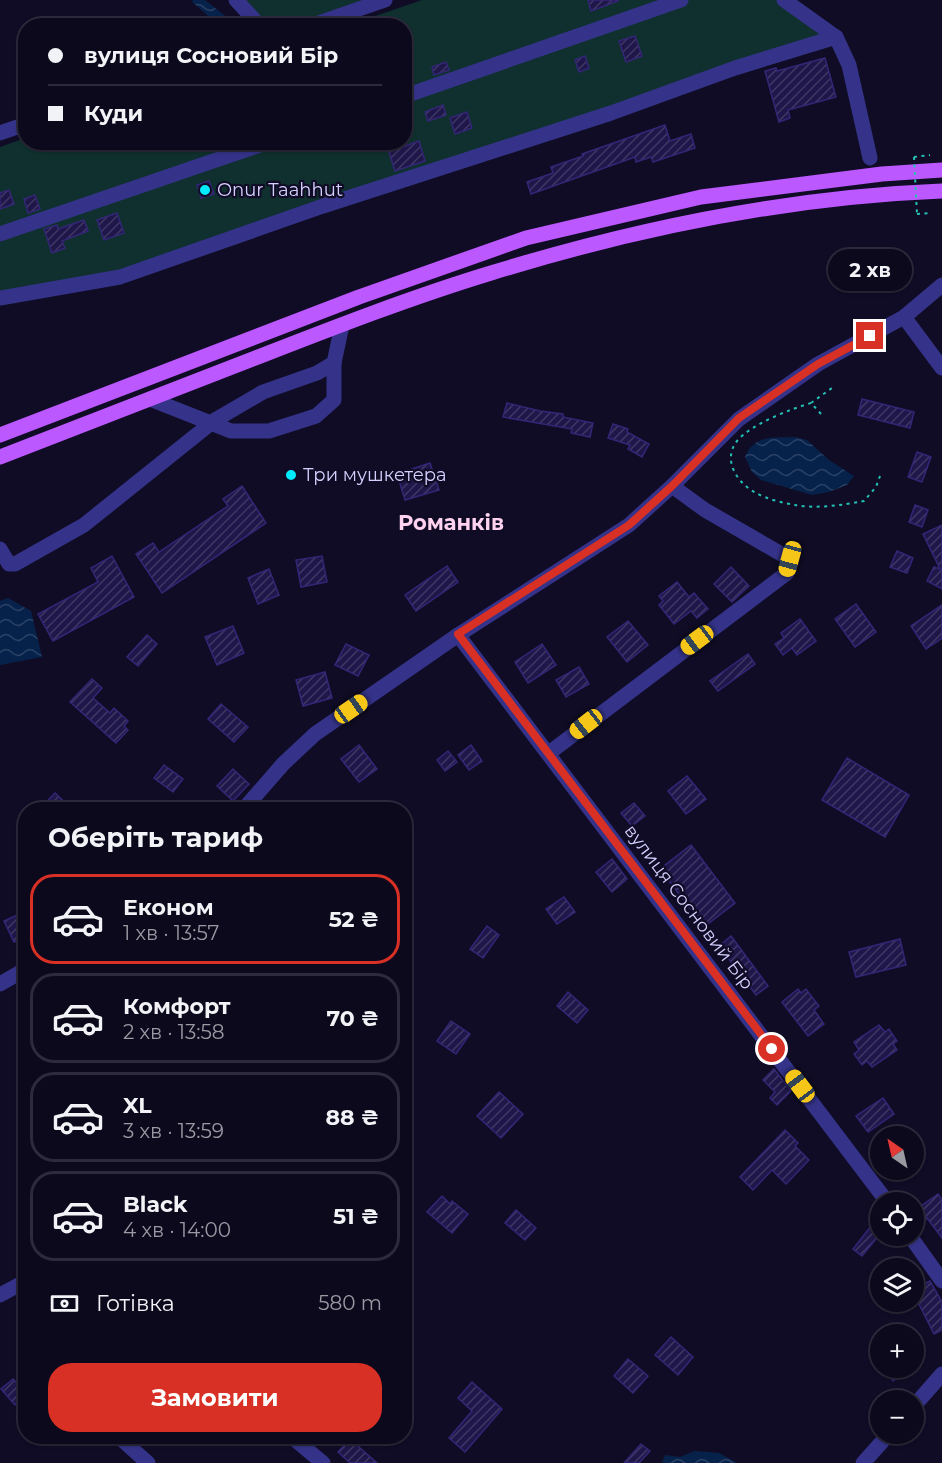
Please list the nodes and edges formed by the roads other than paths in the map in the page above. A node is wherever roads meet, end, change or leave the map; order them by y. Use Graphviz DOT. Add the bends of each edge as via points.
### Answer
graph roads {
  1 [pos="236,0"];
  2 [pos="385,0"];
  3 [pos="681,0"];
  4 [pos="784,0"];
  5 [pos="253,18"];
  6 [pos="333,18"];
  7 [pos="836,37"];
  8 [pos="412,94"];
  9 [pos="18,127"];
  10 [pos="0,133"];
  11 [pos="245,150"];
  12 [pos="870,158"];
  13 [pos="942,170"];
  14 [pos="942,191"];
  15 [pos="926,192"];
  16 [pos="936,208"];
  17 [pos="0,234"];
  18 [pos="942,285"];
  19 [pos="0,298"];
  20 [pos="904,317"];
  21 [pos="342,325"];
  22 [pos="334,363"];
  23 [pos="942,368"];
  24 [pos="150,399"];
  25 [pos="211,423"];
  26 [pos="0,435"];
  27 [pos="0,457"];
  28 [pos="672,486"];
  29 [pos="0,549"];
  30 [pos="458,634"];
  31 [pos="549,753"];
  32 [pos="250,802"];
  33 [pos="18,974"];
  34 [pos="0,984"];
  35 [pos="880,1192"];
  36 [pos="917,1246"];
  37 [pos="942,1281"];
  38 [pos="18,1285"];
  39 [pos="0,1295"];
  40 [pos="942,1374"];
  41 [pos="924,1395"];
  42 [pos="127,1444"];
  43 [pos="300,1444"];
  44 [pos="880,1444"];
  45 [pos="319,1462"];
  46 [pos="148,1463"];
  47 [pos="863,1463"];
  1 -- 5 [label="street"];
  2 -- 6 [label="street"];
  3 -- 8 [label="street"];
  4 -- 7 [label="street"];
  7 -- 12 [label="street" via="849,65"];
  7 -- 19 [label="street" via="120,277"];
  9 -- 10 [label="street"];
  11 -- 17 [label="street"];
  13 -- 26 [label="main road" via="701,197 526,238 359,297"];
  14 -- 15 [label="main road"];
  15 -- 16 [label="main road"];
  15 -- 21 [label="main road" via="782,206 616,238 489,273"];
  18 -- 20 [label="street"];
  20 -- 23 [label="street"];
  20 -- 28 [label="street" via="818,364 739,418"];
  21 -- 22 [label="street"];
  21 -- 24 [label="main road"];
  22 -- 25 [label="street" via="263,392"];
  22 -- 25 [label="street" via="334,400 316,416 269,431 231,431"];
  24 -- 25 [label="street"];
  24 -- 27 [label="main road"];
  25 -- 29 [label="street" via="77,530 15,564 9,564"];
  28 -- 30 [label="street" via="629,525"];
  28 -- 31 [label="street" via="705,510 790,559 787,573"];
  30 -- 31 [label="street, вулиця Сосновий Бір"];
  30 -- 32 [label="street" via="315,734"];
  31 -- 35 [label="street, вулиця Сосновий Бір"];
  33 -- 34 [label="street"];
  36 -- 37 [label="street"];
  38 -- 39 [label="street"];
  40 -- 41 [label="street"];
  42 -- 46 [label="street"];
  43 -- 45 [label="street"];
  44 -- 47 [label="street"];
}
